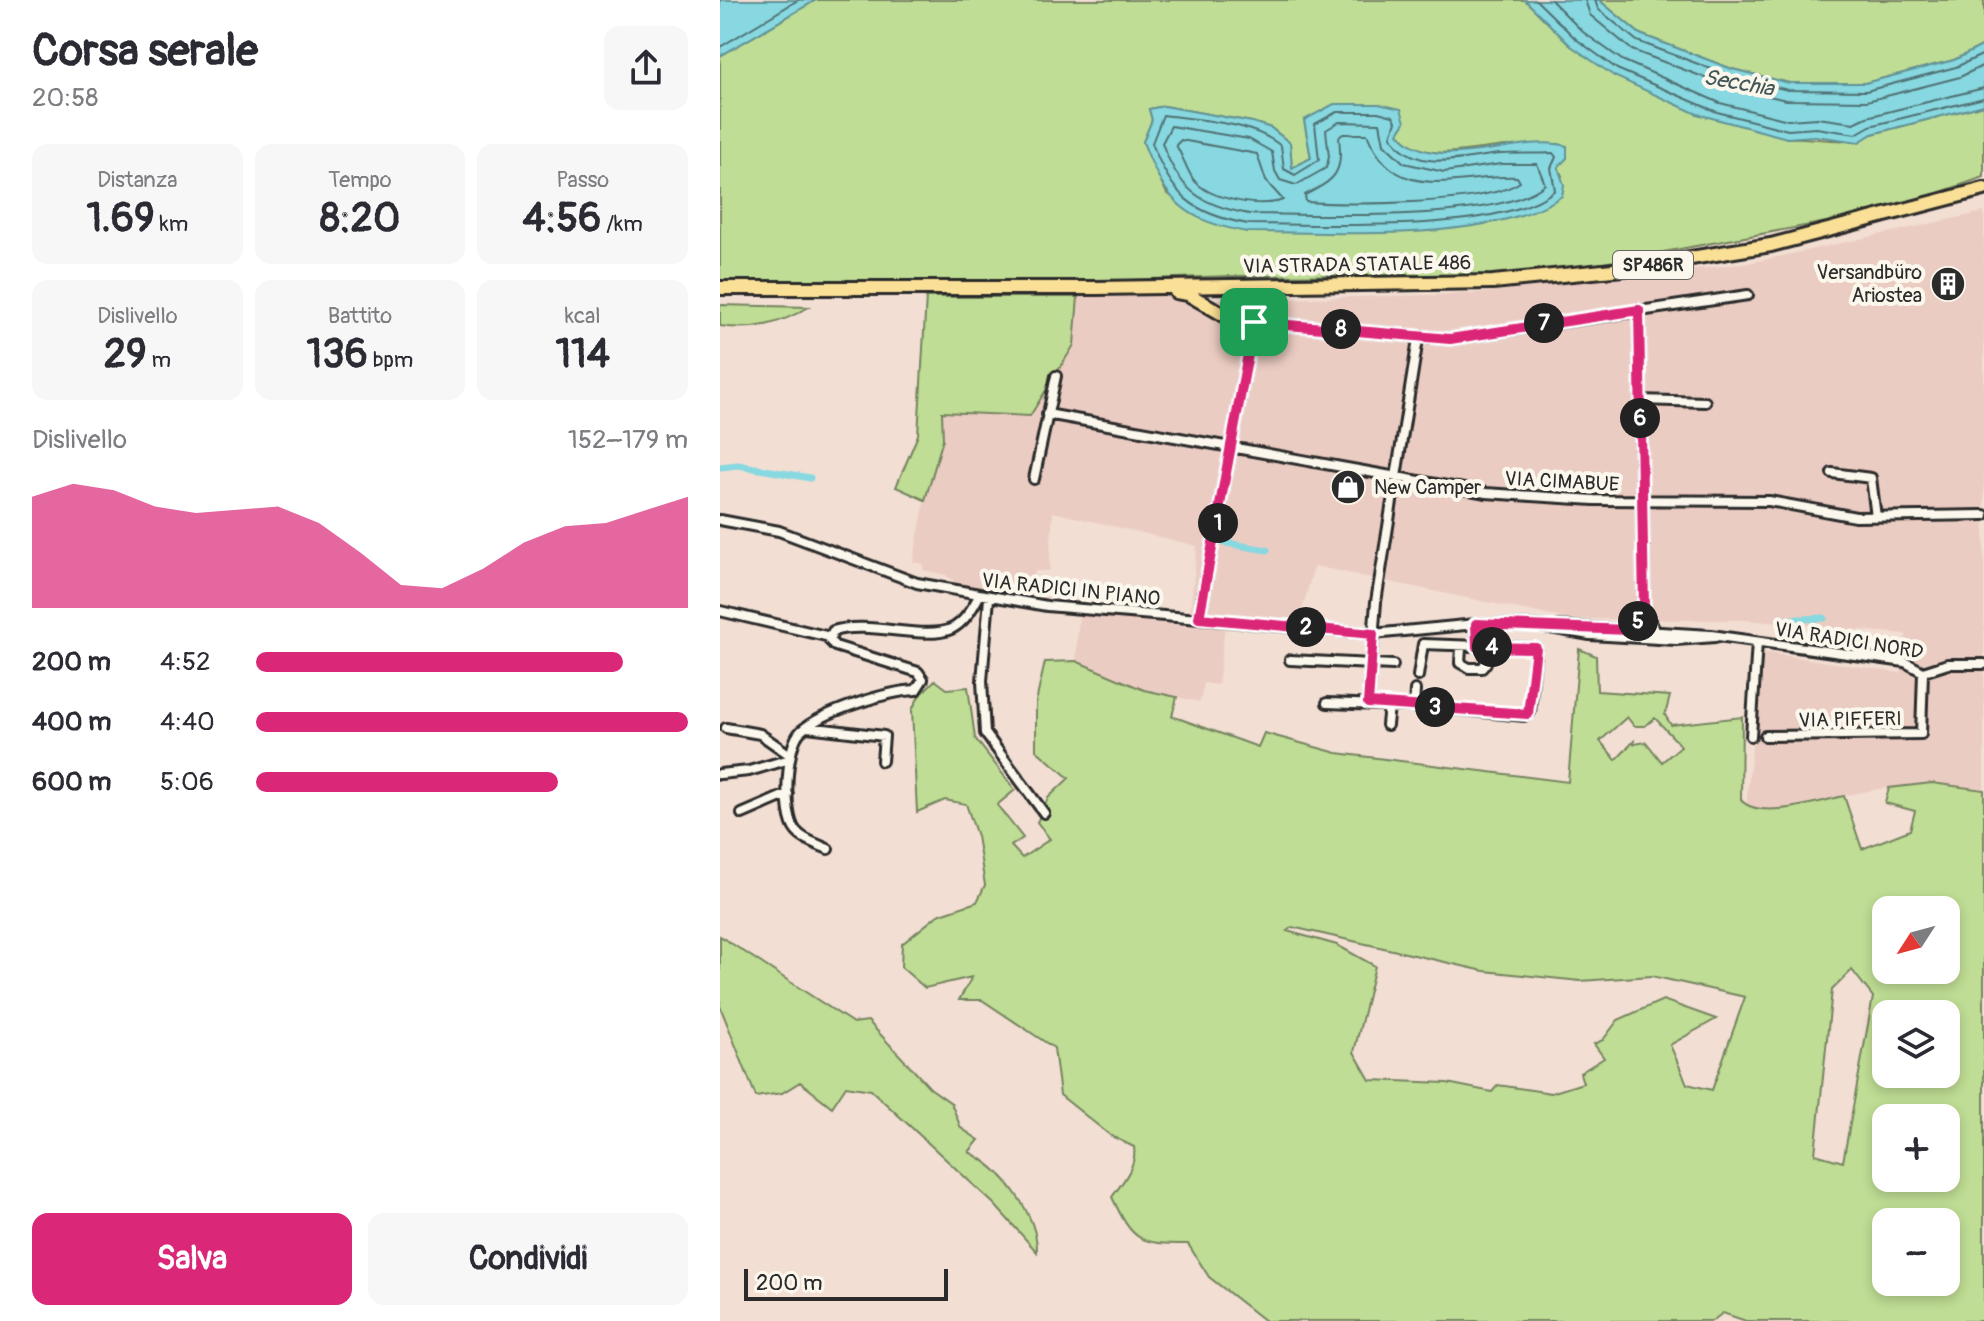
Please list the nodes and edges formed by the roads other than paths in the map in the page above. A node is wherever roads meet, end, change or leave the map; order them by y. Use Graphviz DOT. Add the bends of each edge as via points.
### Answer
graph roads {
  1 [pos="1984,189"];
  2 [pos="1313,285"];
  3 [pos="720,288"];
  4 [pos="1133,288"];
  5 [pos="1748,295"];
  6 [pos="1639,310"];
  7 [pos="1254,322"];
  8 [pos="1418,339"];
  9 [pos="1056,376"];
  10 [pos="1640,400"];
  11 [pos="1705,402"];
  12 [pos="1047,414"];
  13 [pos="1232,448"];
  14 [pos="1832,473"];
  15 [pos="1396,477"];
  16 [pos="1034,479"];
  17 [pos="1640,501"];
  18 [pos="1984,515"];
  19 [pos="1876,517"];
  20 [pos="720,520"];
  21 [pos="979,596"];
  22 [pos="989,598"];
  23 [pos="1644,609"];
  24 [pos="720,611"];
  25 [pos="1199,618"];
  26 [pos="1476,624"];
  27 [pos="1539,626"];
  28 [pos="1628,630"];
  29 [pos="1656,632"];
  30 [pos="1683,633"];
  31 [pos="1373,634"];
  32 [pos="830,637"];
  33 [pos="1643,638"];
  34 [pos="1710,638"];
  35 [pos="1757,642"];
  36 [pos="1695,644"];
  37 [pos="1481,647"];
  38 [pos="1461,648"];
  39 [pos="1290,660"];
  40 [pos="1371,664"];
  41 [pos="1984,664"];
  42 [pos="1393,665"];
  43 [pos="1923,672"];
  44 [pos="1418,676"];
  45 [pos="1415,690"];
  46 [pos="1327,703"];
  47 [pos="1368,703"];
  48 [pos="1389,705"];
  49 [pos="1419,708"];
  50 [pos="1387,725"];
  51 [pos="805,727"];
  52 [pos="726,728"];
  53 [pos="1751,736"];
  54 [pos="1765,736"];
  55 [pos="790,757"];
  56 [pos="882,761"];
  57 [pos="720,774"];
  58 [pos="788,799"];
  59 [pos="1044,813"];
  60 [pos="742,814"];
  61 [pos="828,849"];
  1 -- 2 [label="main road, VIA STRADA STATALE 486 / SP486R" via="1771,245 1623,269 1493,282"];
  2 -- 4 [label="main road, VIA STRADA STATALE 486 / SP486R"];
  2 -- 7 [label="main road" via="1242,296 1238,309"];
  3 -- 4 [label="main road, VIA STRADA STATALE 486 / SP486R"];
  4 -- 7 [label="main road" via="1188,294 1231,319"];
  5 -- 6 [label="street"];
  6 -- 8 [label="street" via="1450,339"];
  6 -- 10 [label="street"];
  7 -- 8 [label="street"];
  7 -- 13 [label="street"];
  8 -- 15 [label="street"];
  9 -- 12 [label="street"];
  10 -- 11 [label="street"];
  10 -- 17 [label="street"];
  12 -- 13 [label="street, VIA CIMABUE"];
  12 -- 16 [label="street"];
  13 -- 15 [label="street, VIA CIMABUE"];
  13 -- 25 [label="street"];
  14 -- 19 [label="street" via="1871,478"];
  15 -- 17 [label="street, VIA CIMABUE" via="1486,493"];
  15 -- 31 [label="street"];
  17 -- 19 [label="street, VIA CIMABUE" via="1769,501"];
  17 -- 23 [label="street"];
  18 -- 19 [label="street, VIA CIMABUE"];
  20 -- 21 [label="street, VIA RADICI IN PIANO" via="779,531 878,570"];
  21 -- 22 [label="street, VIA RADICI IN PIANO"];
  21 -- 32 [label="street" via="960,624 949,630 842,628"];
  22 -- 25 [label="street, VIA RADICI IN PIANO"];
  22 -- 59 [label="street" via="982,681 985,733"];
  23 -- 28 [label="street"];
  23 -- 29 [label="street"];
  24 -- 32 [label="street"];
  25 -- 31 [label="street, VIA RADICI IN PIANO"];
  26 -- 27 [label="street, VIA RADICI IN PIANO"];
  26 -- 31 [label="street, VIA RADICI IN PIANO"];
  26 -- 37 [label="street"];
  27 -- 28 [label="street, VIA RADICI NORD"];
  27 -- 33 [label="street, VIA RADICI IN PIANO"];
  28 -- 29 [label="street, VIA RADICI NORD"];
  29 -- 30 [label="street, VIA RADICI NORD"];
  30 -- 34 [label="street, VIA RADICI NORD"];
  30 -- 36 [label="street"];
  31 -- 40 [label="street"];
  32 -- 51 [label="street" via="835,646 918,672 922,685 885,693"];
  33 -- 36 [label="street, VIA RADICI NORD"];
  34 -- 35 [label="street, VIA RADICI NORD"];
  34 -- 36 [label="street, VIA RADICI NORD"];
  35 -- 43 [label="street, VIA RADICI NORD" via="1905,662"];
  35 -- 53 [label="street, VIA RADICI NORD"];
  37 -- 38 [label="street"];
  37 -- 38 [label="street" via="1486,663 1482,668 1460,663"];
  37 -- 49 [label="street" via="1536,648 1528,714"];
  38 -- 44 [label="street" via="1423,644"];
  39 -- 40 [label="street"];
  40 -- 42 [label="street"];
  40 -- 47 [label="street"];
  41 -- 43 [label="street, VIA RADICI NORD" via="1948,664"];
  43 -- 54 [label="street, VIA PIFFERI" via="1921,734"];
  45 -- 49 [label="street"];
  46 -- 47 [label="street"];
  47 -- 48 [label="street"];
  48 -- 49 [label="street"];
  48 -- 50 [label="street"];
  51 -- 55 [label="street" via="794,738"];
  51 -- 56 [label="street" via="884,736"];
  52 -- 55 [label="street" via="760,734"];
  55 -- 57 [label="street"];
  55 -- 58 [label="street"];
  58 -- 60 [label="street"];
  58 -- 61 [label="street" via="796,830"];
}
